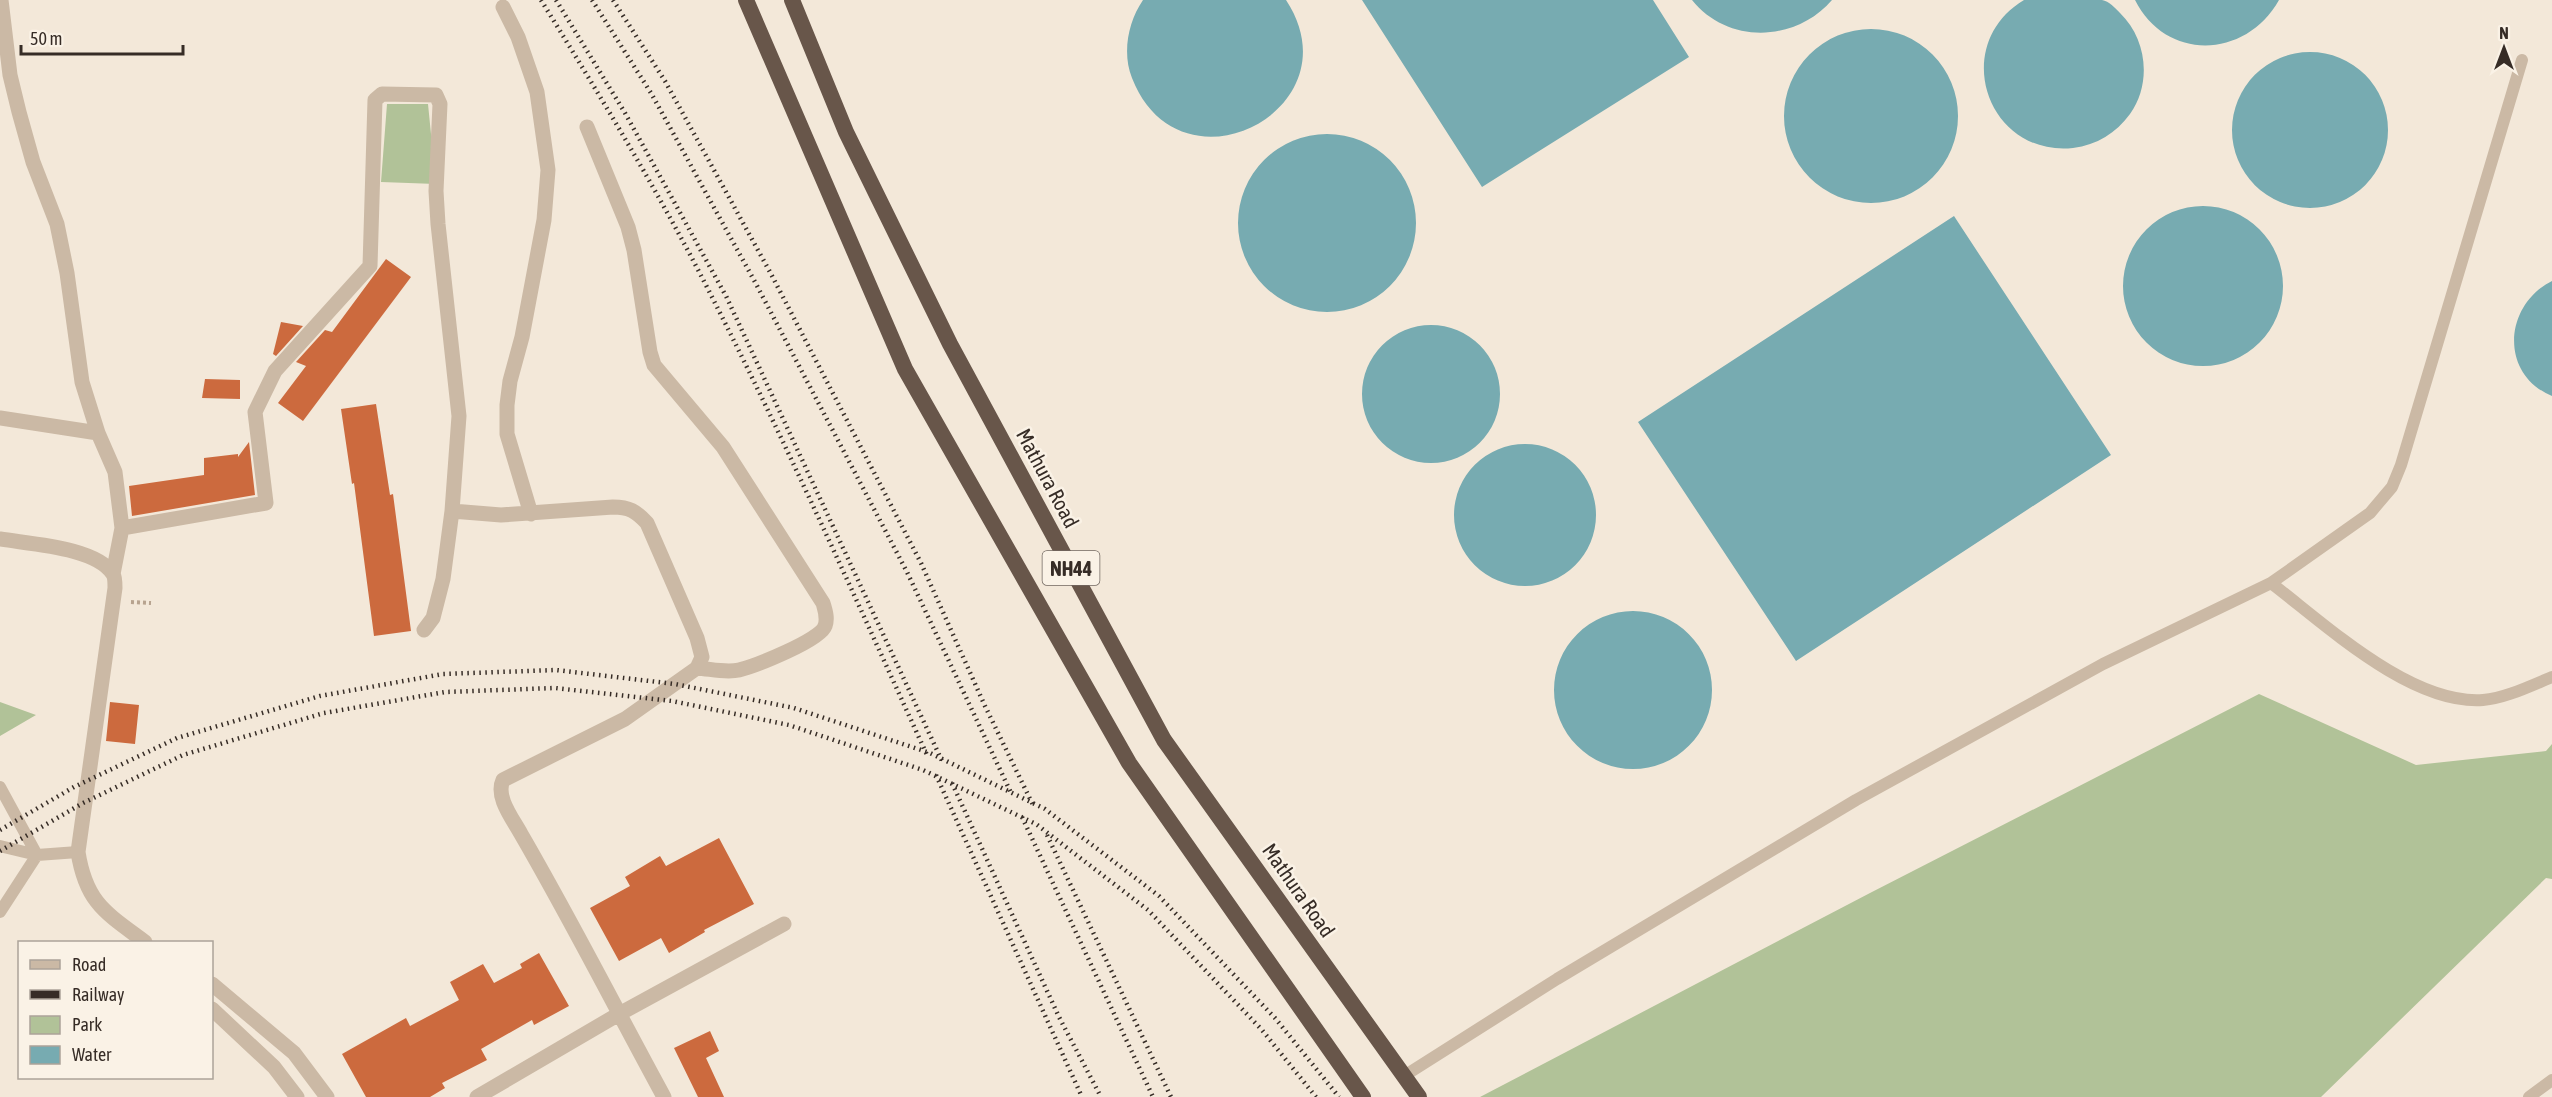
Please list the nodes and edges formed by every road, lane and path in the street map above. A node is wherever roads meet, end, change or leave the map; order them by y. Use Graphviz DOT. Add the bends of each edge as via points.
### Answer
graph roads {
  1 [pos="1,0"];
  2 [pos="746,0"];
  3 [pos="792,0"];
  4 [pos="503,7"];
  5 [pos="2522,60"];
  6 [pos="586,127"];
  7 [pos="0,418"];
  8 [pos="98,433"];
  9 [pos="453,511"];
  10 [pos="531,514"];
  11 [pos="122,528"];
  12 [pos="0,539"];
  13 [pos="113,574"];
  14 [pos="2271,584"];
  15 [pos="423,630"];
  16 [pos="697,668"];
  17 [pos="2552,677"];
  18 [pos="0,787"];
  19 [pos="0,846"];
  20 [pos="78,852"];
  21 [pos="37,855"];
  22 [pos="0,912"];
  23 [pos="784,924"];
  24 [pos="144,941"];
  25 [pos="213,985"];
  26 [pos="213,1010"];
  27 [pos="619,1014"];
  28 [pos="1404,1076"];
  29 [pos="2552,1080"];
  30 [pos="297,1097"];
  31 [pos="327,1097"];
  32 [pos="477,1097"];
  33 [pos="663,1097"];
  34 [pos="1363,1097"];
  35 [pos="1419,1097"];
  36 [pos="2529,1097"];
  1 -- 8 [label="street" via="10,75 33,162 57,224 82,381"];
  2 -- 34 [label="highway, NH44" via="905,369 1129,763"];
  3 -- 28 [label="highway, Mathura Road / NH44" via="846,132 950,344 1164,740"];
  4 -- 10 [label="street" via="537,92 548,170 544,220 507,405 507,434"];
  5 -- 14 [label="lane" via="2402,465 2392,487 2370,513"];
  6 -- 16 [label="street" via="628,227 654,365 723,447 823,603 826,616 820,634 772,658 739,670"];
  7 -- 8 [label="street"];
  8 -- 11 [label="street" via="115,472"];
  9 -- 10 [label="street"];
  9 -- 11 [label="street" via="459,416 438,224 440,104 436,95 382,94 374,104 370,266 275,371 255,412 266,503"];
  9 -- 15 [label="street" via="438,603"];
  10 -- 16 [label="street" via="613,507 637,512 647,523 697,638 702,657"];
  11 -- 13 [label="street"];
  12 -- 13 [label="street" via="86,554"];
  13 -- 20 [label="street" via="115,588"];
  14 -- 17 [label="lane" via="2387,670 2424,690 2453,699 2484,700"];
  14 -- 28 [label="lane" via="2103,664 1856,800"];
  16 -- 27 [label="street" via="625,719 503,780 500,787 510,813"];
  18 -- 21 [label="lane"];
  19 -- 21 [label="lane"];
  20 -- 21 [label="lane"];
  20 -- 24 [label="street" via="86,886 101,909"];
  21 -- 22 [label="lane"];
  23 -- 27 [label="street"];
  25 -- 31 [label="street" via="294,1053"];
  26 -- 30 [label="street" via="274,1068"];
  27 -- 32 [label="street"];
  27 -- 33 [label="street"];
  28 -- 35 [label="highway, Mathura Road / NH44"];
  29 -- 36 [label="lane"];
}
